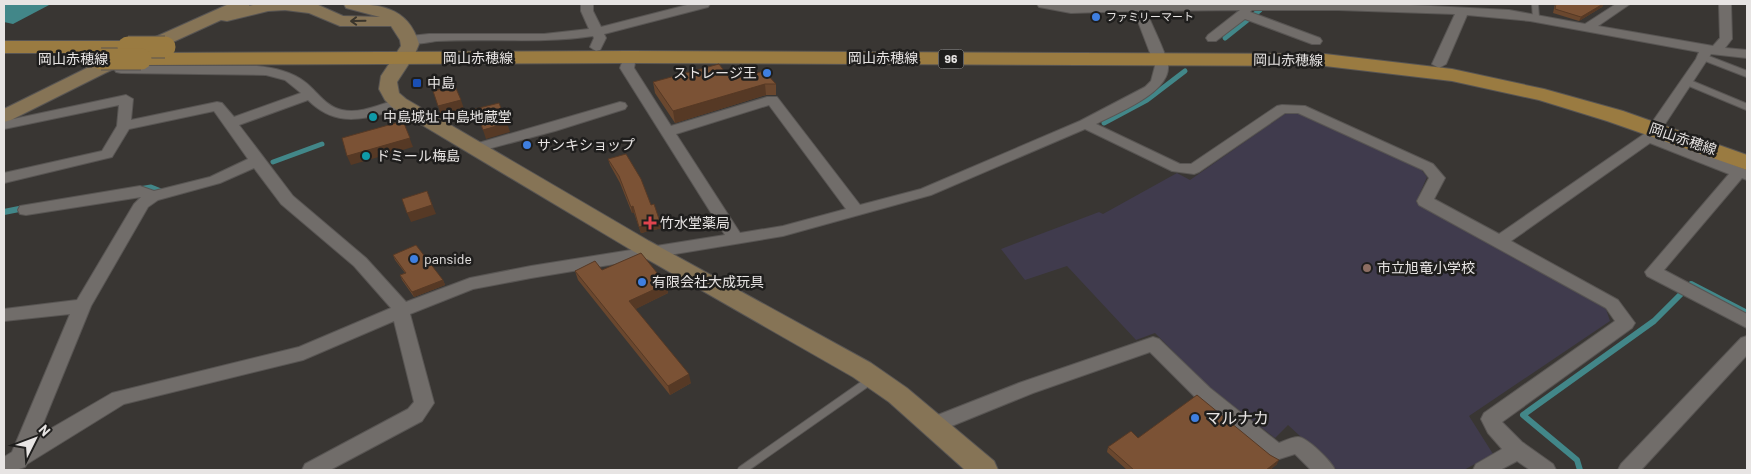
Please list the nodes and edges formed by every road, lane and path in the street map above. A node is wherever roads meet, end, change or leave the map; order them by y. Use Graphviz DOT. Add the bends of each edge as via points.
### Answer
graph roads {
  1 [pos="242,4"];
  2 [pos="352,4"];
  3 [pos="587,4"];
  4 [pos="704,4"];
  5 [pos="1043,4"];
  6 [pos="1536,4"];
  7 [pos="1624,4"];
  8 [pos="1725,4"];
  9 [pos="1438,7"];
  10 [pos="1139,8"];
  11 [pos="1253,11"];
  12 [pos="1462,11"];
  13 [pos="1536,18"];
  14 [pos="1587,28"];
  15 [pos="179,32"];
  16 [pos="596,38"];
  17 [pos="1212,38"];
  18 [pos="1316,41"];
  19 [pos="406,44"];
  20 [pos="4,47"];
  21 [pos="1708,52"];
  22 [pos="135,53"];
  23 [pos="1158,53"];
  24 [pos="1747,54"];
  25 [pos="630,57"];
  26 [pos="4,59"];
  27 [pos="100,64"];
  28 [pos="1439,64"];
  29 [pos="1747,74"];
  30 [pos="1687,82"];
  31 [pos="310,94"];
  32 [pos="399,103"];
  33 [pos="620,106"];
  34 [pos="1747,107"];
  35 [pos="4,116"];
  36 [pos="231,123"];
  37 [pos="1085,124"];
  38 [pos="4,125"];
  39 [pos="124,126"];
  40 [pos="1655,129"];
  41 [pos="668,132"];
  42 [pos="473,149"];
  43 [pos="1747,152"];
  44 [pos="257,162"];
  45 [pos="1744,170"];
  46 [pos="4,178"];
  47 [pos="154,196"];
  48 [pos="26,210"];
  49 [pos="856,211"];
  50 [pos="736,239"];
  51 [pos="1498,242"];
  52 [pos="651,252"];
  53 [pos="82,306"];
  54 [pos="401,311"];
  55 [pos="4,315"];
  56 [pos="1747,322"];
  57 [pos="1747,343"];
  58 [pos="874,378"];
  59 [pos="932,426"];
  60 [pos="1518,450"];
  61 [pos="12,466"];
  62 [pos="978,469"];
  63 [pos="312,470"];
  64 [pos="742,470"];
  65 [pos="1325,470"];
  66 [pos="1483,470"];
  67 [pos="1546,470"];
  68 [pos="1628,470"];
  1 -- 15 [label="street"];
  2 -- 19 [label="street" via="379,10 395,18"];
  3 -- 16 [label="street"];
  4 -- 16 [label="street"];
  5 -- 10 [label="street" via="1071,9"];
  6 -- 13 [label="lane"];
  7 -- 14 [label="street"];
  8 -- 21 [label="street" via="1726,39"];
  9 -- 11 [label="street"];
  9 -- 12 [label="street"];
  10 -- 11 [label="street"];
  10 -- 23 [label="street"];
  11 -- 17 [label="street"];
  11 -- 18 [label="street"];
  12 -- 13 [label="street"];
  12 -- 28 [label="street"];
  13 -- 14 [label="street"];
  14 -- 21 [label="street"];
  19 -- 15 [label="street, one-way" via="385,22 340,21 313,8 285,5 230,14"];
  15 -- 27 [label="street"];
  16 -- 19 [label="main road, 岡山赤穂線 / 96"];
  16 -- 23 [label="main road, 岡山赤穂線 / 96"];
  19 -- 22 [label="main road, 岡山赤穂線 / 96"];
  19 -- 22 [label="main road, 岡山赤穂線 / 96, bridge" via="165,47"];
  19 -- 25 [label="main road, 岡山赤穂線 / 96"];
  19 -- 32 [label="street" via="387,85 390,96"];
  20 -- 22 [label="main road, 岡山赤穂線 / 96" via="68,47"];
  21 -- 24 [label="street"];
  21 -- 29 [label="lane"];
  21 -- 30 [label="street"];
  22 -- 27 [label="main road, 岡山赤穂線 / 96, bridge"];
  23 -- 25 [label="main road, 岡山赤穂線 / 96"];
  23 -- 28 [label="main road, 岡山赤穂線 / 96" via="1320,50"];
  23 -- 37 [label="street" via="1161,73 1150,90"];
  23 -- 40 [label="main road, 岡山赤穂線 / 96" via="1325,60 1452,75 1544,95"];
  25 -- 41 [label="street" via="627,68"];
  26 -- 27 [label="main road, 岡山赤穂線 / 96"];
  27 -- 31 [label="street" via="274,72 294,80"];
  27 -- 35 [label="street"];
  28 -- 40 [label="main road, 岡山赤穂線 / 96" via="1545,86"];
  30 -- 34 [label="lane"];
  30 -- 40 [label="street"];
  31 -- 32 [label="street" via="323,107 350,116"];
  31 -- 36 [label="street"];
  32 -- 42 [label="street"];
  33 -- 42 [label="street"];
  36 -- 39 [label="street" via="217,106"];
  36 -- 44 [label="street"];
  37 -- 49 [label="street" via="926,192"];
  37 -- 51 [label="street" via="1177,168 1194,169 1282,108 1300,109 1428,167 1437,178 1426,201"];
  38 -- 39 [label="street" via="126,100"];
  39 -- 46 [label="street" via="107,154"];
  40 -- 43 [label="main road, 岡山赤穂線 / 96"];
  40 -- 45 [label="main road, 岡山赤穂線 / 96"];
  40 -- 51 [label="street"];
  41 -- 49 [label="street" via="772,100"];
  41 -- 50 [label="street"];
  42 -- 52 [label="street"];
  44 -- 47 [label="street" via="215,180"];
  44 -- 54 [label="street" via="287,200 360,262"];
  45 -- 56 [label="street" via="1653,272"];
  47 -- 48 [label="street" via="140,191"];
  47 -- 53 [label="street" via="142,204"];
  49 -- 50 [label="street" via="783,231"];
  50 -- 52 [label="street"];
  51 -- 60 [label="street" via="1612,304 1626,323 1491,419 1496,431"];
  52 -- 54 [label="street" via="470,284"];
  52 -- 58 [label="street"];
  53 -- 55 [label="street"];
  53 -- 61 [label="street"];
  54 -- 61 [label="street" via="303,353 119,398"];
  54 -- 63 [label="street" via="424,403 415,415"];
  57 -- 68 [label="street"];
  58 -- 59 [label="street"];
  58 -- 64 [label="lane"];
  59 -- 62 [label="street"];
  59 -- 65 [label="street" via="1026,388 1153,344 1203,393 1276,452 1298,445"];
  60 -- 66 [label="street"];
  60 -- 67 [label="street"];
}
